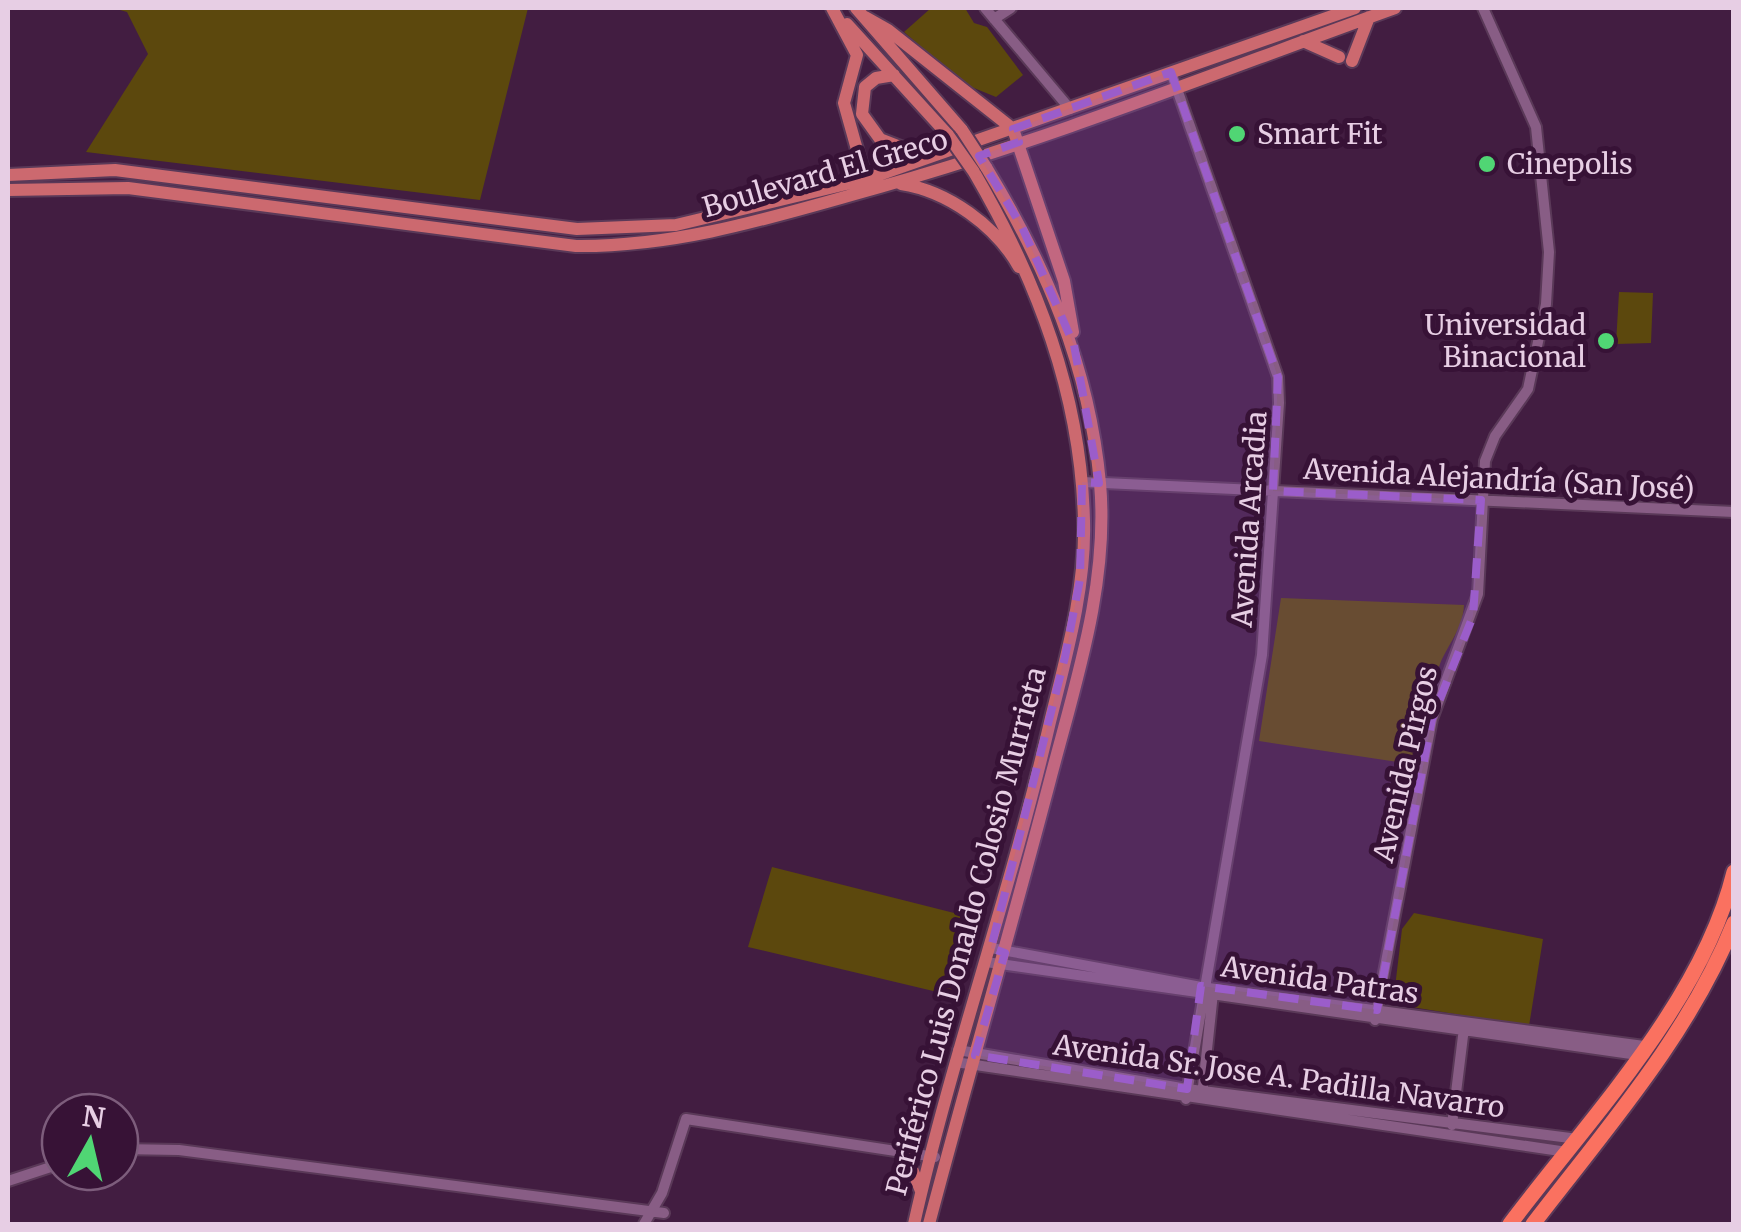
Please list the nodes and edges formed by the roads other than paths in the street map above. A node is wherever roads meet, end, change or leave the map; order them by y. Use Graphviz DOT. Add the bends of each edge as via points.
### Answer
graph roads {
  1 [pos="832,8"];
  2 [pos="1011,8"];
  3 [pos="1354,8"];
  4 [pos="1395,8"];
  5 [pos="1484,8"];
  6 [pos="860,12"];
  7 [pos="989,13"];
  8 [pos="1369,17"];
  9 [pos="1331,18"];
  10 [pos="1303,40"];
  11 [pos="894,75"];
  12 [pos="1174,79"];
  13 [pos="1070,109"];
  14 [pos="1016,136"];
  15 [pos="926,157"];
  16 [pos="980,169"];
  17 [pos="8,175"];
  18 [pos="867,179"];
  19 [pos="886,185"];
  20 [pos="8,190"];
  21 [pos="366,210"];
  22 [pos="1040,303"];
  23 [pos="1074,344"];
  24 [pos="1082,482"];
  25 [pos="1100,483"];
  26 [pos="1273,491"];
  27 [pos="1481,500"];
  28 [pos="1734,512"];
  29 [pos="1734,872"];
  30 [pos="1734,924"];
  31 [pos="999,955"];
  32 [pos="1207,992"];
  33 [pos="1376,1015"];
  34 [pos="1464,1027"];
  35 [pos="1641,1051"];
  36 [pos="957,1056"];
  37 [pos="974,1060"];
  38 [pos="1186,1094"];
  39 [pos="1202,1096"];
  40 [pos="1451,1129"];
  41 [pos="1570,1144"];
  42 [pos="1593,1146"];
  43 [pos="140,1149"];
  44 [pos="904,1152"];
  45 [pos="929,1156"];
  46 [pos="946,1160"];
  47 [pos="1582,1160"];
  48 [pos="40,1171"];
  49 [pos="8,1181"];
  50 [pos="662,1192"];
  51 [pos="921,1192"];
  52 [pos="649,1210"];
  53 [pos="662,1219"];
  54 [pos="644,1224"];
  55 [pos="914,1224"];
  56 [pos="929,1224"];
  57 [pos="1510,1224"];
  58 [pos="1533,1224"];
  1 -- 11 [label="main road, Periférico Luis Donaldo Colosio Murrieta"];
  1 -- 18 [label="main road" via="856,54 844,103"];
  2 -- 7 [label="street"];
  3 -- 9 [label="main road, Boulevard El Greco"];
  4 -- 8 [label="main road, Boulevard El Greco"];
  5 -- 27 [label="street, Avenida Pirgos" via="1536,127 1550,252 1542,339 1528,389 1489,447"];
  6 -- 14 [label="main road"];
  6 -- 16 [label="main road, Periférico Luis Donaldo Colosio Murrieta, bridge" via="962,130"];
  7 -- 13 [label="street"];
  8 -- 9 [label="main road, Boulevard El Greco"];
  8 -- 10 [label="main road" via="1345,59"];
  9 -- 10 [label="main road, Boulevard El Greco"];
  9 -- 12 [label="main road, Boulevard El Greco"];
  10 -- 12 [label="main road, Boulevard El Greco"];
  11 -- 15 [label="main road" via="865,87 862,114 880,140"];
  11 -- 16 [label="main road, Periférico Luis Donaldo Colosio Murrieta, bridge"];
  12 -- 13 [label="main road, Boulevard El Greco"];
  12 -- 14 [label="main road, Boulevard El Greco"];
  12 -- 26 [label="street, Avenida Arcadia" via="1278,377"];
  13 -- 14 [label="main road, Boulevard El Greco"];
  14 -- 15 [label="main road, Boulevard El Greco"];
  14 -- 19 [label="main road, Boulevard El Greco"];
  14 -- 23 [label="main road" via="1064,281"];
  15 -- 18 [label="main road, Boulevard El Greco"];
  16 -- 22 [label="main road, Periférico Luis Donaldo Colosio Murrieta"];
  16 -- 23 [label="main road, Periférico Luis Donaldo Colosio Murrieta" via="1022,227"];
  17 -- 21 [label="main road, Boulevard El Greco" via="115,170"];
  18 -- 19 [label="main road"];
  18 -- 21 [label="main road, Boulevard El Greco" via="676,225 619,231"];
  19 -- 21 [label="main road, Boulevard El Greco" via="766,220 624,246 576,246"];
  19 -- 22 [label="main road" via="943,196 1000,239"];
  20 -- 21 [label="main road, Boulevard El Greco" via="128,188"];
  22 -- 24 [label="main road, Periférico Luis Donaldo Colosio Murrieta" via="1058,355"];
  23 -- 25 [label="main road, Periférico Luis Donaldo Colosio Murrieta"];
  24 -- 25 [label="street, Avenida Alejandría (San José)"];
  24 -- 31 [label="main road, Periférico Luis Donaldo Colosio Murrieta" via="1080,579"];
  25 -- 26 [label="street, Avenida Alejandría (San José)"];
  25 -- 31 [label="main road, Periférico Luis Donaldo Colosio Murrieta" via="1100,546 1083,659"];
  26 -- 27 [label="street, Avenida Alejandría (San José)"];
  26 -- 32 [label="street, Avenida Arcadia" via="1262,655"];
  27 -- 28 [label="street, Avenida Alejandría (San José)"];
  27 -- 33 [label="street, Avenida Pirgos" via="1473,616 1432,719"];
  29 -- 35 [label="highway" via="1703,954"];
  30 -- 42 [label="highway" via="1690,1010"];
  31 -- 32 [label="street, Avenida Patras"];
  31 -- 36 [label="main road, Periférico Luis Donaldo Colosio Murrieta" via="986,962"];
  31 -- 37 [label="main road, Periférico Luis Donaldo Colosio Murrieta"];
  32 -- 33 [label="street, Avenida Patras"];
  32 -- 38 [label="street, Avenida Arcadia"];
  32 -- 39 [label="street, Avenida Arcadia"];
  33 -- 34 [label="street, Avenida Patras"];
  34 -- 35 [label="street, Avenida Patras"];
  34 -- 40 [label="street"];
  35 -- 41 [label="highway"];
  36 -- 37 [label="street, Avenida Sr. Jose A. Padilla Navarro"];
  36 -- 45 [label="main road, Periférico Luis Donaldo Colosio Murrieta"];
  37 -- 38 [label="street, Avenida Sr. Jose A. Padilla Navarro"];
  37 -- 46 [label="main road, Periférico Luis Donaldo Colosio Murrieta"];
  38 -- 39 [label="street, Avenida Sr. Jose A. Padilla Navarro"];
  39 -- 40 [label="street, Avenida Sr. Jose A. Padilla Navarro"];
  40 -- 41 [label="street, Avenida Sr. Jose A. Padilla Navarro"];
  41 -- 42 [label="street, Avenida Sr. Jose A. Padilla Navarro"];
  41 -- 47 [label="street, Avenida Sr. Jose A. Padilla Navarro"];
  41 -- 57 [label="highway"];
  42 -- 47 [label="highway"];
  43 -- 52 [label="street"];
  44 -- 45 [label="street"];
  44 -- 50 [label="street" via="686,1119"];
  44 -- 51 [label="main road"];
  45 -- 46 [label="street"];
  45 -- 51 [label="main road, Periférico Luis Donaldo Colosio Murrieta"];
  46 -- 56 [label="main road, Periférico Luis Donaldo Colosio Murrieta"];
  47 -- 58 [label="highway"];
  48 -- 49 [label="street"];
  50 -- 52 [label="street"];
  50 -- 53 [label="street"];
  51 -- 55 [label="main road, Periférico Luis Donaldo Colosio Murrieta"];
  52 -- 53 [label="street"];
  52 -- 54 [label="street"];
}
